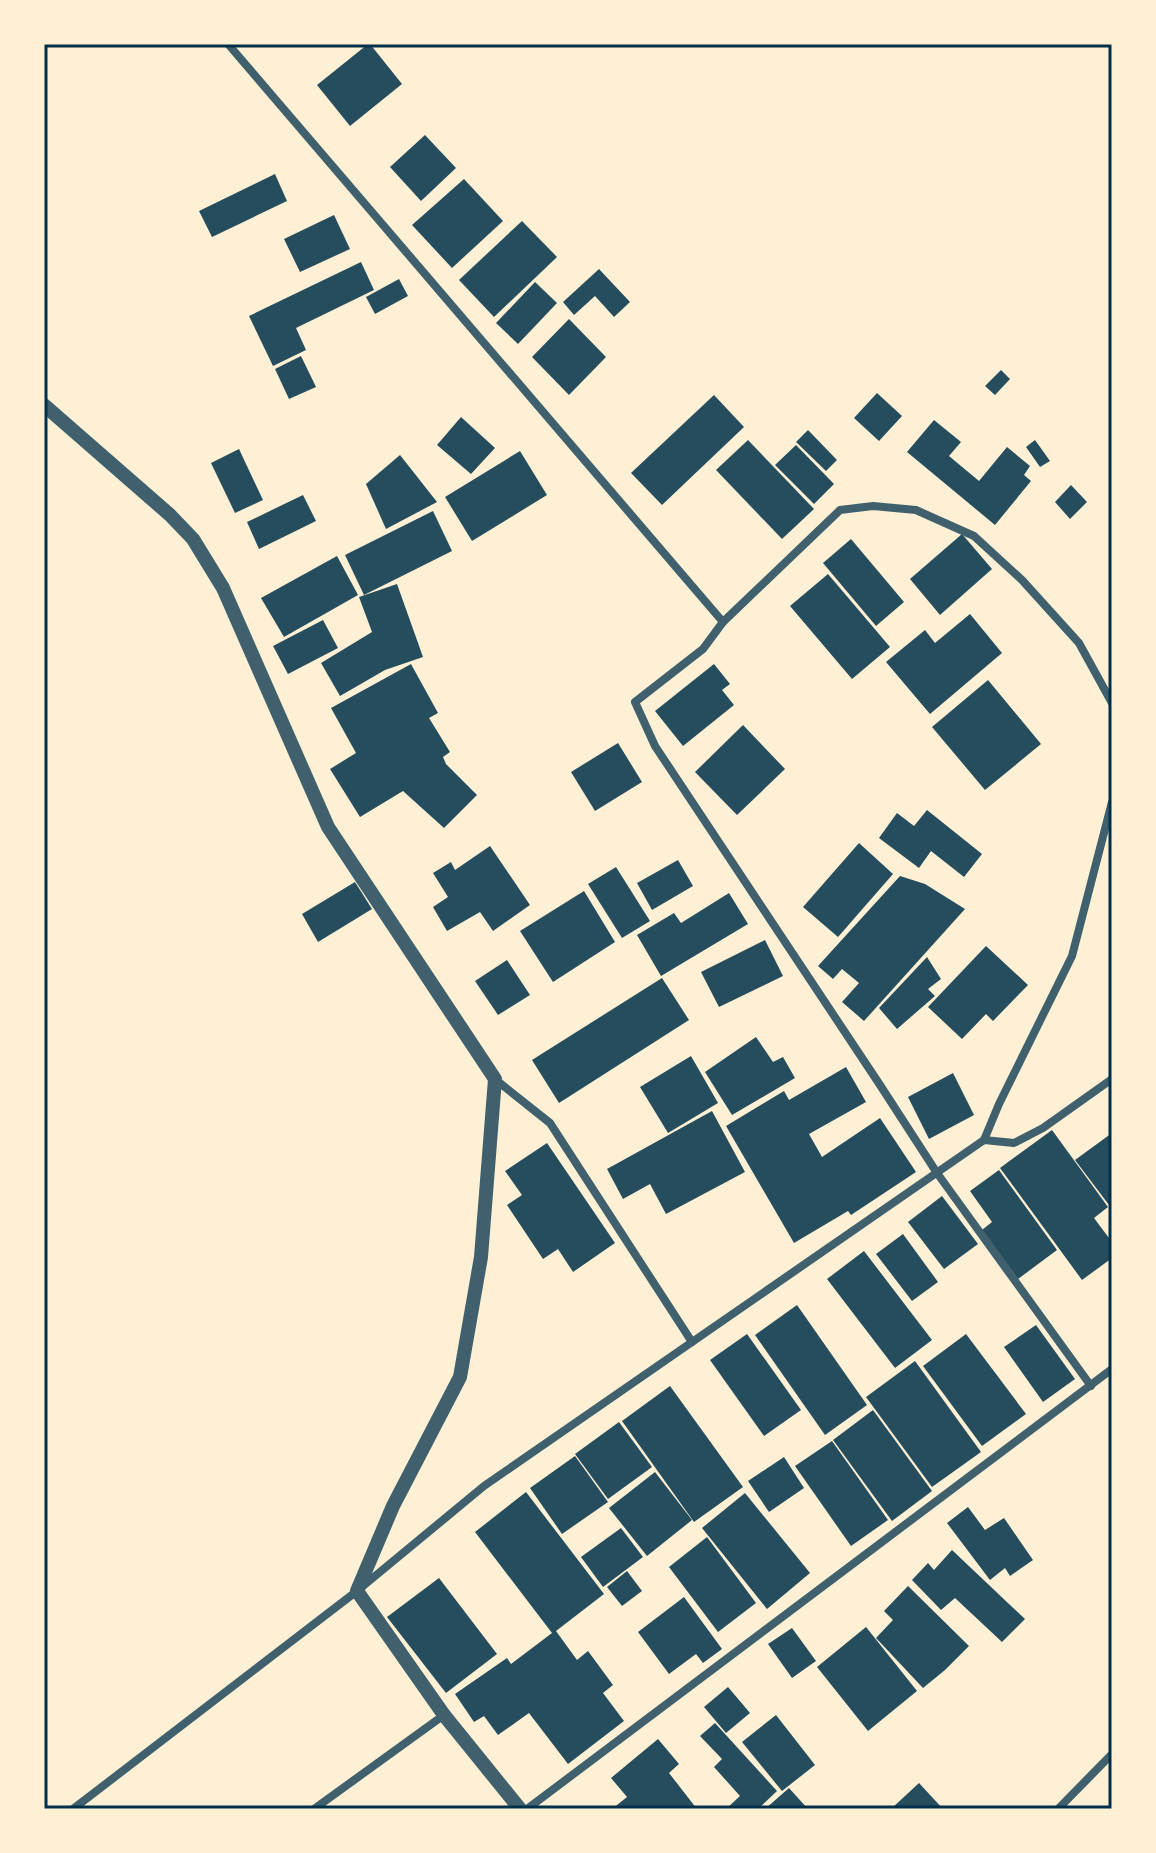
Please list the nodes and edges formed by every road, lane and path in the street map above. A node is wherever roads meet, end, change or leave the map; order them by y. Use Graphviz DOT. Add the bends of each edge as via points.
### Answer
graph roads {
  1 [pos="228,44"];
  2 [pos="44,405"];
  3 [pos="723,622"];
  4 [pos="1112,703"];
  5 [pos="1112,802"];
  6 [pos="495,1079"];
  7 [pos="1112,1079"];
  8 [pos="984,1140"];
  9 [pos="937,1173"];
  10 [pos="692,1342"];
  11 [pos="1112,1369"];
  12 [pos="1091,1386"];
  13 [pos="357,1591"];
  14 [pos="444,1715"];
  15 [pos="1112,1754"];
  16 [pos="73,1809"];
  17 [pos="314,1809"];
  18 [pos="520,1809"];
  19 [pos="527,1809"];
  20 [pos="1058,1809"];
  1 -- 3 [label="street"];
  2 -- 6 [label="street" via="193,539 223,588 328,827"];
  3 -- 4 [label="street" via="840,510 916,510 974,536 1022,580 1079,643"];
  3 -- 9 [label="street" via="703,649 635,702 655,746"];
  5 -- 8 [label="street" via="1072,956"];
  6 -- 10 [label="street" via="550,1123"];
  6 -- 13 [label="street" via="481,1257 460,1377 393,1506"];
  7 -- 8 [label="street" via="1014,1143"];
  8 -- 9 [label="street"];
  9 -- 10 [label="street"];
  9 -- 12 [label="street"];
  10 -- 13 [label="street" via="484,1486"];
  11 -- 12 [label="street"];
  12 -- 19 [label="street"];
  13 -- 14 [label="street"];
  13 -- 16 [label="street"];
  14 -- 17 [label="street"];
  14 -- 18 [label="street"];
  15 -- 20 [label="street"];
}
